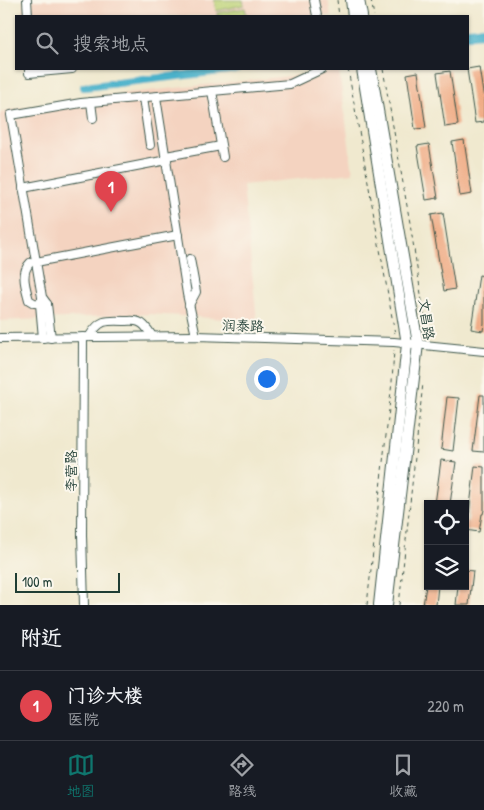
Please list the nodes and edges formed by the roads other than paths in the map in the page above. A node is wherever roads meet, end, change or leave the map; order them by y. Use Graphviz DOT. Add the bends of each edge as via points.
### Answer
graph roads {
  1 [pos="27,0"];
  2 [pos="314,0"];
  3 [pos="351,0"];
  4 [pos="359,0"];
  5 [pos="28,15"];
  6 [pos="318,15"];
  7 [pos="353,15"];
  8 [pos="362,15"];
  9 [pos="29,70"];
  10 [pos="61,70"];
  11 [pos="320,70"];
  12 [pos="362,70"];
  13 [pos="371,70"];
  14 [pos="212,91"];
  15 [pos="156,97"];
  16 [pos="143,98"];
  17 [pos="91,102"];
  18 [pos="93,118"];
  19 [pos="150,146"];
  20 [pos="220,146"];
  21 [pos="166,158"];
  22 [pos="222,158"];
  23 [pos="23,188"];
  24 [pos="178,235"];
  25 [pos="190,259"];
  26 [pos="33,263"];
  27 [pos="43,302"];
  28 [pos="189,305"];
  29 [pos="152,336"];
  30 [pos="196,336"];
  31 [pos="86,337"];
  32 [pos="0,338"];
  33 [pos="47,338"];
  34 [pos="412,344"];
  35 [pos="484,351"];
  36 [pos="84,605"];
  37 [pos="379,605"];
  38 [pos="387,605"];
  1 -- 5 [label="street"];
  2 -- 6 [label="street"];
  3 -- 7 [label="main road"];
  4 -- 8 [label="main road"];
  9 -- 10 [label="street" via="29,73"];
  11 -- 14 [label="street" via="290,84"];
  12 -- 34 [label="main road, 文昌路"];
  13 -- 34 [label="main road, 文昌路"];
  14 -- 15 [label="street"];
  14 -- 20 [label="street"];
  15 -- 16 [label="street"];
  15 -- 21 [label="street"];
  16 -- 17 [label="street"];
  16 -- 19 [label="street"];
  17 -- 18 [label="street"];
  17 -- 23 [label="street" via="11,115"];
  20 -- 21 [label="street"];
  20 -- 22 [label="street"];
  21 -- 23 [label="street"];
  21 -- 24 [label="street"];
  23 -- 26 [label="street"];
  24 -- 26 [label="street"];
  24 -- 28 [label="street"];
  25 -- 28 [label="street" via="196,292"];
  26 -- 27 [label="street"];
  26 -- 27 [label="street" via="26,267 24,277 27,294 34,303"];
  27 -- 33 [label="street"];
  28 -- 30 [label="street"];
  29 -- 30 [label="street, 润泰路"];
  29 -- 31 [label="street, 润泰路"];
  29 -- 31 [label="street" via="139,322 111,320 103,322"];
  30 -- 34 [label="street, 润泰路"];
  31 -- 33 [label="street, 润泰路"];
  31 -- 36 [label="street, 李营路" via="82,535"];
  32 -- 33 [label="street, 润泰路"];
  34 -- 35 [label="street, 润泰路"];
  34 -- 37 [label="main road, 文昌路"];
  34 -- 38 [label="main road, 文昌路"];
}
